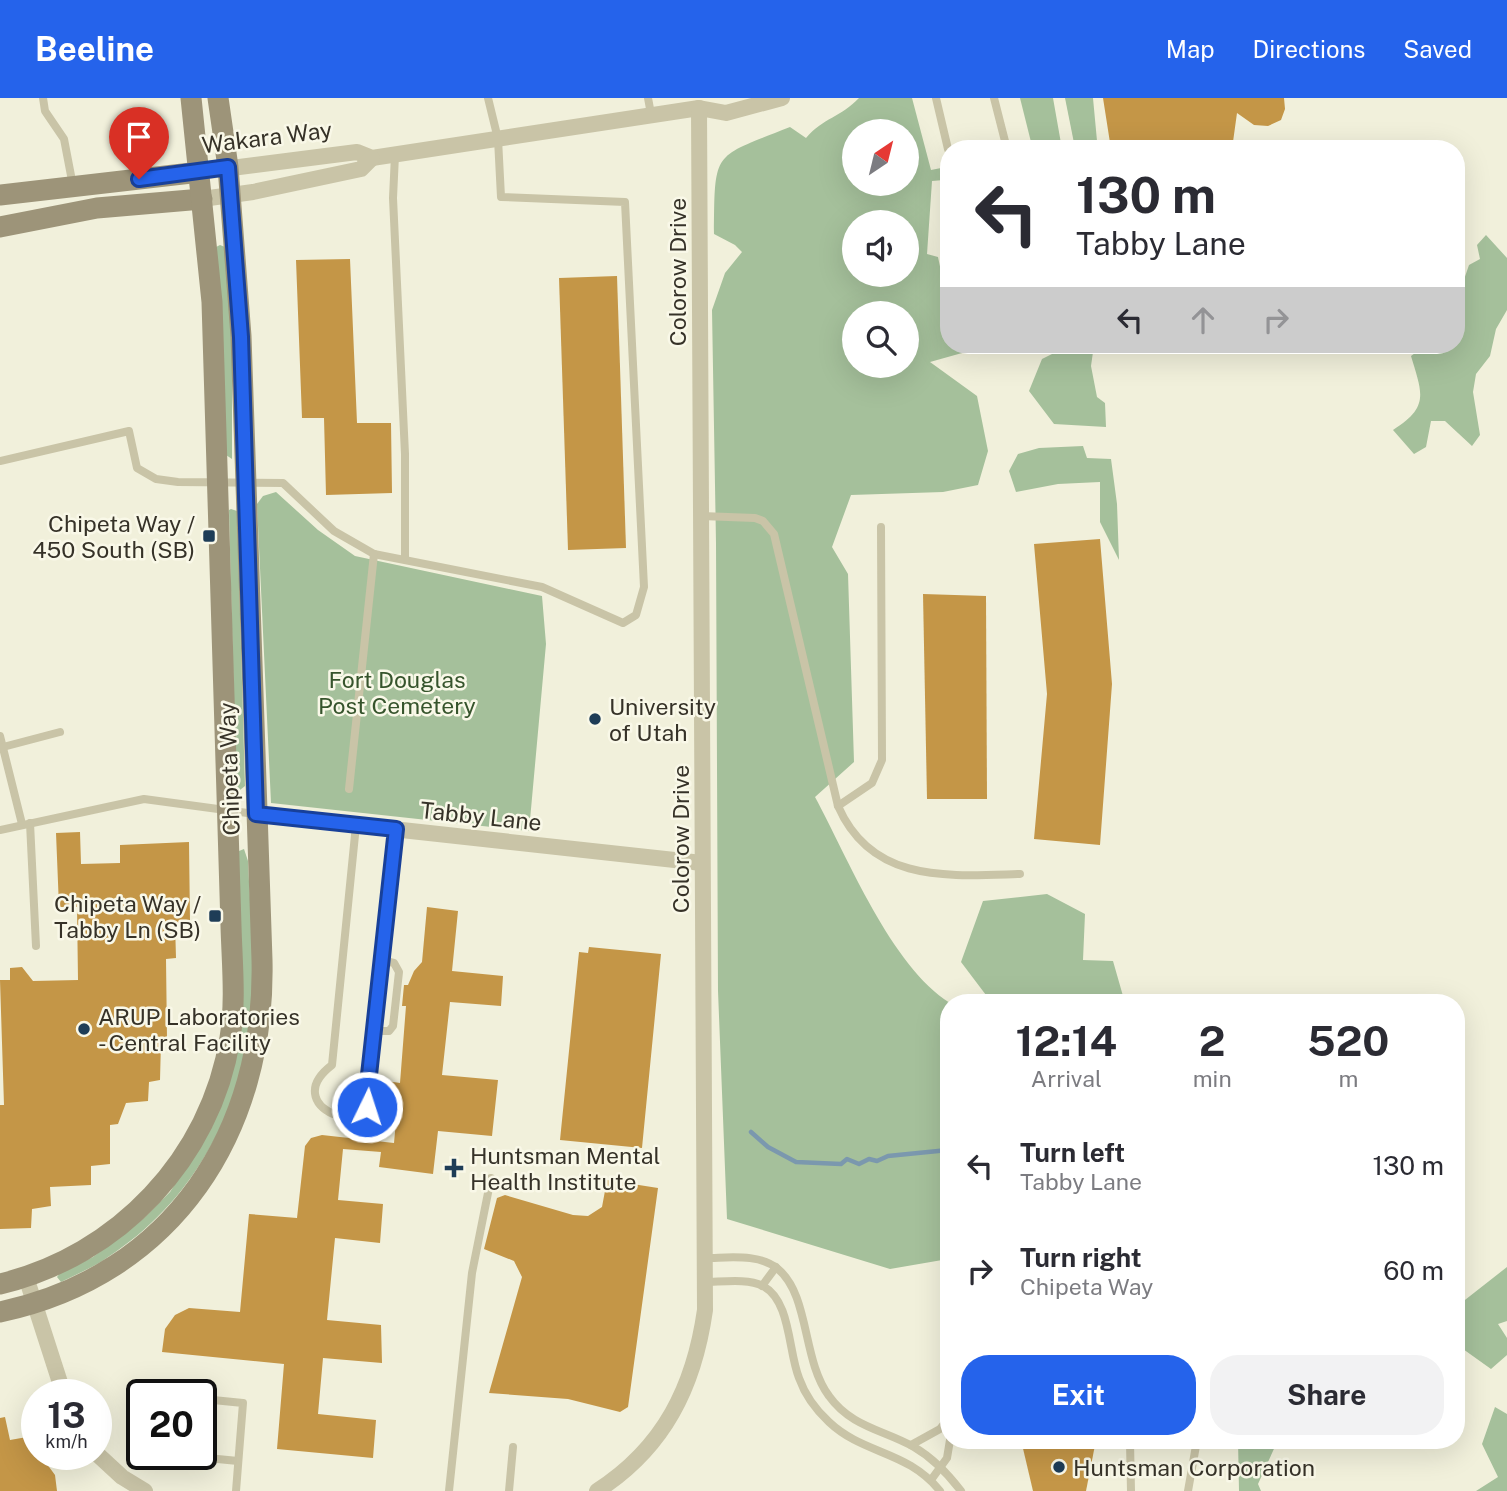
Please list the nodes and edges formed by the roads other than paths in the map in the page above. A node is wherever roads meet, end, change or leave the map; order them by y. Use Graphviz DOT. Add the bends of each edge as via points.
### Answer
graph roads {
  1 [pos="43,98"];
  2 [pos="191,98"];
  3 [pos="218,98"];
  4 [pos="488,98"];
  5 [pos="713,98"];
  6 [pos="782,98"];
  7 [pos="936,98"];
  8 [pos="994,98"];
  9 [pos="650,106"];
  10 [pos="699,108"];
  11 [pos="498,139"];
  12 [pos="946,140"];
  13 [pos="1005,140"];
  14 [pos="395,155"];
  15 [pos="372,158"];
  16 [pos="228,167"];
  17 [pos="200,172"];
  18 [pos="73,186"];
  19 [pos="0,195"];
  20 [pos="229,196"];
  21 [pos="202,199"];
  22 [pos="0,227"];
  23 [pos="0,461"];
  24 [pos="218,484"];
  25 [pos="246,485"];
  26 [pos="701,516"];
  27 [pos="881,527"];
  28 [pos="374,554"];
  29 [pos="405,559"];
  30 [pos="60,733"];
  31 [pos="0,736"];
  32 [pos="3,747"];
  33 [pos="349,789"];
  34 [pos="838,806"];
  35 [pos="227,810"];
  36 [pos="256,814"];
  37 [pos="26,823"];
  38 [pos="356,825"];
  39 [pos="396,829"];
  40 [pos="0,830"];
  41 [pos="702,863"];
  42 [pos="1020,874"];
  43 [pos="36,946"];
  44 [pos="382,960"];
  45 [pos="373,1031"];
  46 [pos="491,1178"];
  47 [pos="705,1258"];
  48 [pos="776,1267"];
  49 [pos="26,1278"];
  50 [pos="705,1282"];
  51 [pos="0,1284"];
  52 [pos="762,1286"];
  53 [pos="35,1303"];
  54 [pos="0,1312"];
  55 [pos="59,1379"];
  56 [pos="217,1400"];
  57 [pos="940,1426"];
  58 [pos="911,1445"];
  59 [pos="513,1447"];
  60 [pos="948,1449"];
  61 [pos="1130,1449"];
  62 [pos="1195,1449"];
  63 [pos="217,1459"];
  64 [pos="238,1461"];
  65 [pos="942,1468"];
  66 [pos="112,1469"];
  67 [pos="931,1480"];
  68 [pos="145,1491"];
  69 [pos="236,1491"];
  70 [pos="449,1491"];
  71 [pos="509,1491"];
  72 [pos="597,1491"];
  73 [pos="940,1491"];
  74 [pos="961,1491"];
  75 [pos="1131,1491"];
  76 [pos="1188,1491"];
  1 -- 18 [label="lane" via="45,111 64,138"];
  2 -- 17 [label="street, Chipeta Way"];
  3 -- 16 [label="street, Chipeta Way"];
  4 -- 11 [label="lane"];
  5 -- 10 [label="street, Wakara Way"];
  6 -- 10 [label="street, Wakara Way" via="726,113"];
  7 -- 12 [label="lane"];
  8 -- 13 [label="lane"];
  9 -- 10 [label="street, Wakara Way"];
  9 -- 11 [label="street, Wakara Way"];
  10 -- 26 [label="street, Colorow Drive"];
  11 -- 14 [label="street, Wakara Way"];
  11 -- 29 [label="lane" via="501,197 625,202 644,587 636,615 623,623 542,587"];
  14 -- 15 [label="street, Wakara Way"];
  14 -- 29 [label="lane"];
  15 -- 16 [label="street, Wakara Way" via="357,152"];
  15 -- 20 [label="street, Wakara Way" via="361,169"];
  16 -- 17 [label="street, Wakara Way"];
  16 -- 20 [label="street, Chipeta Way"];
  17 -- 18 [label="street, Wakara Way"];
  17 -- 21 [label="street, Chipeta Way"];
  18 -- 19 [label="street, Wakara Way"];
  20 -- 21 [label="street, Wakara Way"];
  20 -- 25 [label="street, Chipeta Way" via="241,337"];
  21 -- 22 [label="street, Wakara Way" via="97,208"];
  21 -- 24 [label="street, Chipeta Way" via="212,302"];
  23 -- 24 [label="lane" via="129,431 137,468 156,479"];
  24 -- 25 [label="lane"];
  24 -- 35 [label="street, Chipeta Way"];
  25 -- 28 [label="lane" via="283,484 334,531"];
  25 -- 36 [label="street, Chipeta Way"];
  26 -- 34 [label="lane" via="755,518 774,534"];
  26 -- 41 [label="street, Colorow Drive"];
  27 -- 34 [label="lane" via="882,760 872,783"];
  28 -- 29 [label="lane"];
  28 -- 33 [label="lane"];
  30 -- 32 [label="lane"];
  31 -- 32 [label="lane"];
  32 -- 37 [label="lane"];
  34 -- 42 [label="lane" via="844,820 870,849 903,868 945,876"];
  35 -- 36 [label="lane"];
  35 -- 37 [label="lane" via="144,799"];
  35 -- 49 [label="street, Chipeta Way" via="233,1009 224,1066 205,1120 177,1167 142,1207 99,1242"];
  36 -- 38 [label="street, Tabby Lane"];
  36 -- 53 [label="street, Chipeta Way" via="261,1014 253,1068 236,1119 196,1189 160,1229 97,1276"];
  37 -- 40 [label="lane"];
  37 -- 43 [label="lane"];
  38 -- 39 [label="street, Tabby Lane"];
  38 -- 45 [label="lane" via="332,1065 316,1087 323,1110 333,1116 358,1115 367,1107 372,1093"];
  39 -- 41 [label="street, Tabby Lane"];
  39 -- 44 [label="lane"];
  41 -- 47 [label="street, Colorow Drive"];
  44 -- 45 [label="lane"];
  44 -- 45 [label="lane" via="394,963 399,972 393,1026 389,1031"];
  46 -- 70 [label="lane" via="472,1273"];
  47 -- 48 [label="lane" via="751,1259"];
  47 -- 50 [label="street, Colorow Drive"];
  48 -- 52 [label="lane"];
  48 -- 58 [label="lane" via="794,1292 811,1362 830,1398 864,1427"];
  49 -- 51 [label="street, Chipeta Way"];
  49 -- 53 [label="street"];
  50 -- 52 [label="lane"];
  50 -- 72 [label="street, Colorow Drive" via="700,1347 685,1390 651,1445"];
  52 -- 67 [label="lane" via="779,1304 797,1376 819,1411 858,1443 909,1463"];
  53 -- 54 [label="street, Chipeta Way"];
  53 -- 55 [label="street"];
  56 -- 64 [label="lane" via="243,1402"];
  57 -- 58 [label="lane"];
  58 -- 65 [label="lane"];
  59 -- 71 [label="lane"];
  60 -- 65 [label="lane"];
  61 -- 75 [label="lane"];
  62 -- 76 [label="lane"];
  63 -- 64 [label="lane"];
  64 -- 69 [label="lane"];
  65 -- 67 [label="lane"];
  65 -- 74 [label="lane"];
  66 -- 68 [label="street"];
  67 -- 73 [label="lane"];
}
